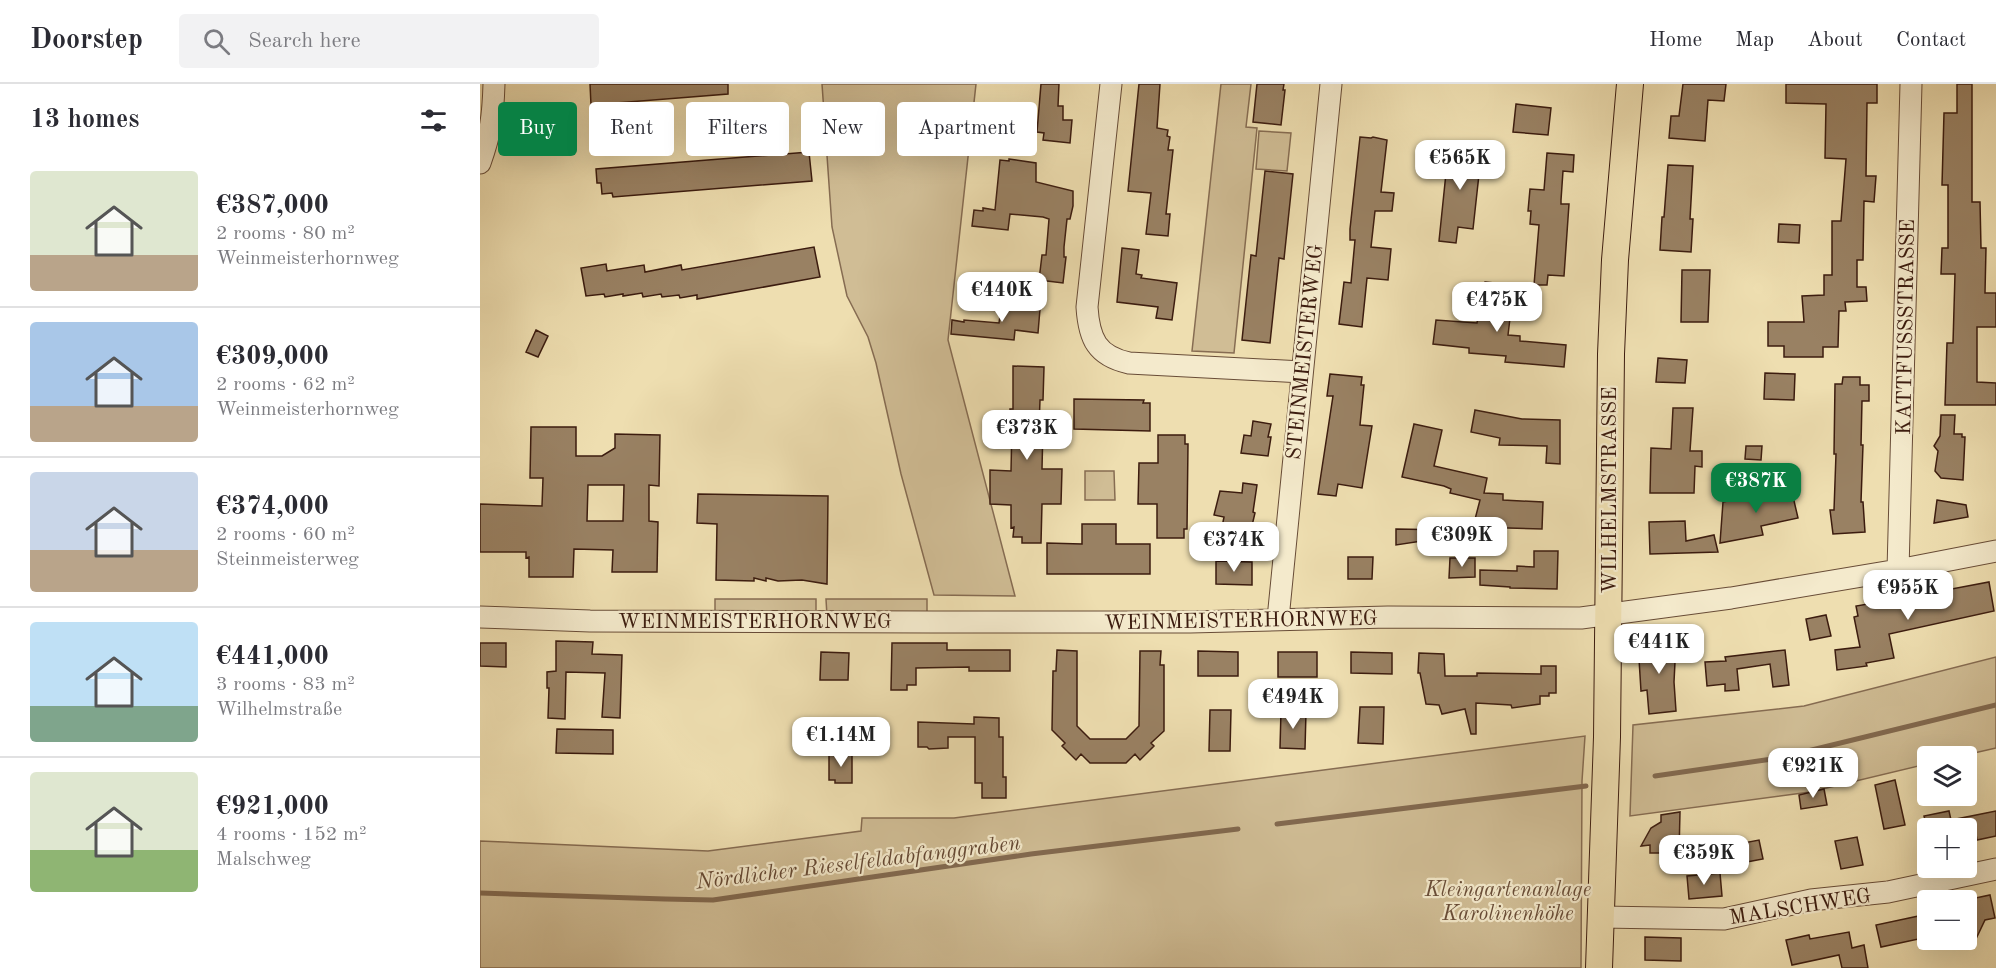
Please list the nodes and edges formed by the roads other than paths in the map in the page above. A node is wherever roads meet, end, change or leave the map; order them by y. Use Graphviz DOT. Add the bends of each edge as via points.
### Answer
graph roads {
  1 [pos="494,84"];
  2 [pos="1111,84"];
  3 [pos="1331,84"];
  4 [pos="1630,84"];
  5 [pos="1911,84"];
  6 [pos="480,163"];
  7 [pos="1302,372"];
  8 [pos="1996,551"];
  9 [pos="1899,570"];
  10 [pos="1608,615"];
  11 [pos="480,617"];
  12 [pos="1278,619"];
  13 [pos="1996,869"];
  14 [pos="1601,917"];
  15 [pos="1599,968"];
  1 -- 6 [label="street" via="493,118"];
  2 -- 7 [label="street" via="1087,307 1088,327 1094,340 1113,359 1129,363"];
  3 -- 7 [label="street, STEINMEISTERWEG"];
  4 -- 10 [label="main road, WILHELMSTRASSE" via="1615,260 1609,412"];
  5 -- 9 [label="street, KATTFUSSSTRASSE"];
  7 -- 12 [label="street, STEINMEISTERWEG"];
  8 -- 9 [label="street, WEINMEISTERHORNWEG"];
  9 -- 10 [label="street, WEINMEISTERHORNWEG"];
  10 -- 12 [label="street, WEINMEISTERHORNWEG"];
  10 -- 14 [label="main road, WILHELMSTRASSE"];
  11 -- 12 [label="street, WEINMEISTERHORNWEG" via="933,622"];
  13 -- 14 [label="street, MALSCHWEG" via="1899,890 1811,900 1724,919"];
  14 -- 15 [label="main road, WILHELMSTRASSE"];
}
